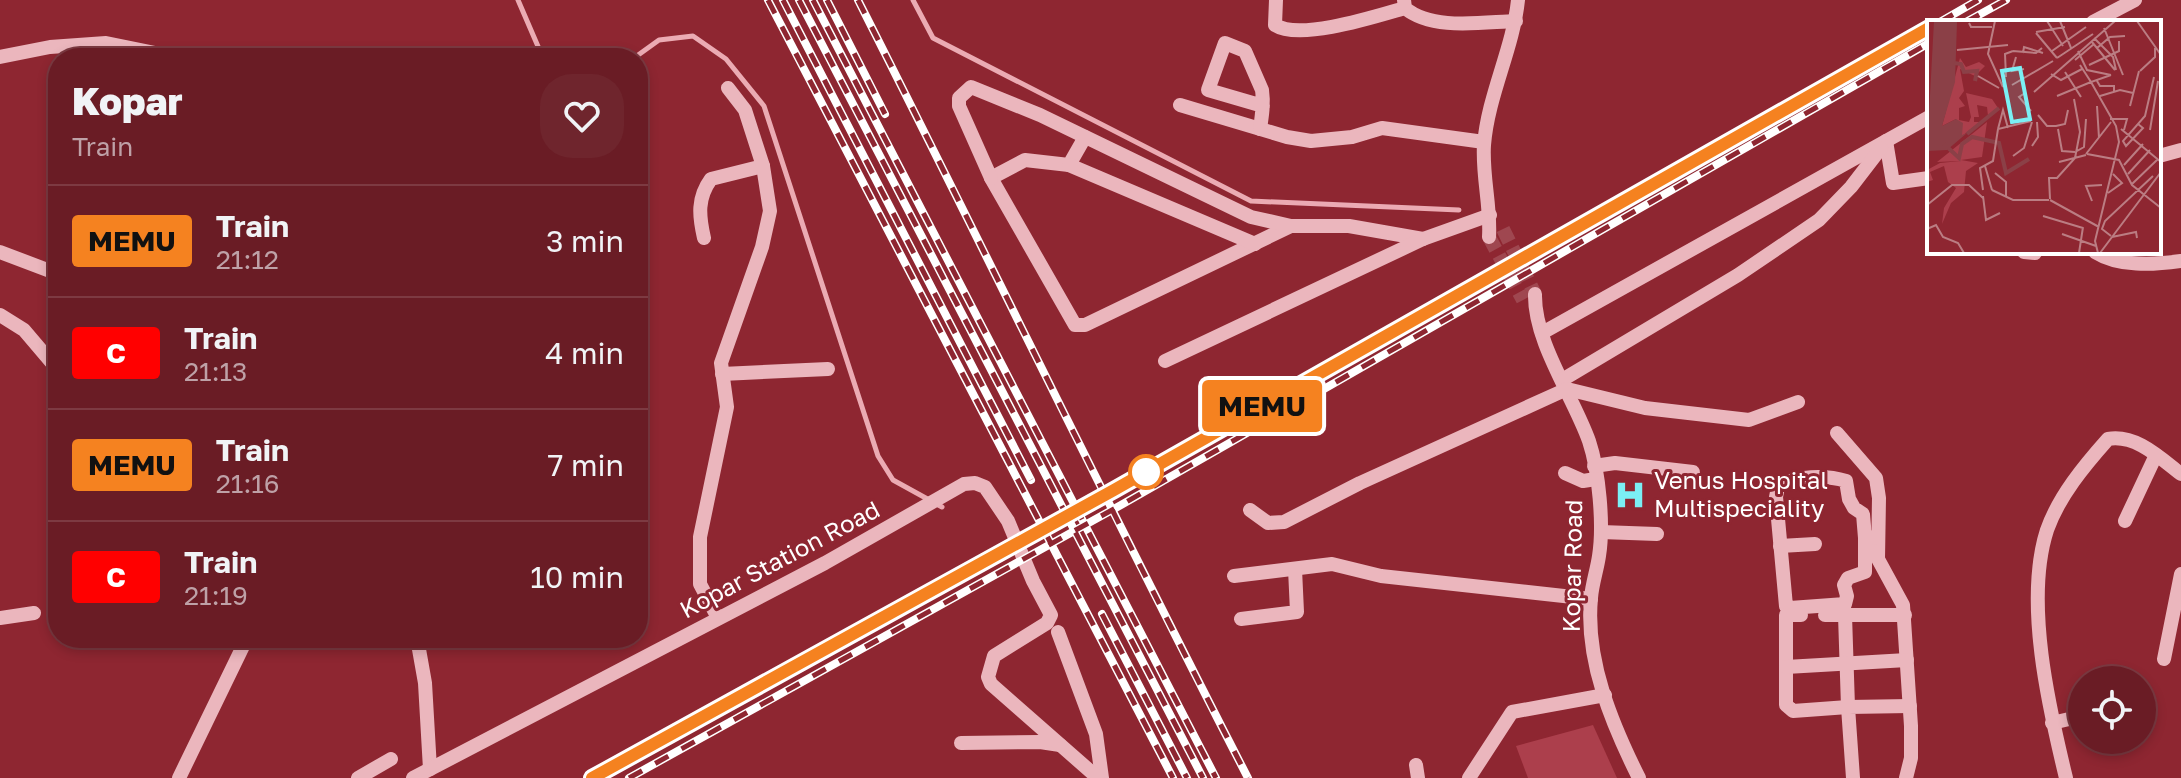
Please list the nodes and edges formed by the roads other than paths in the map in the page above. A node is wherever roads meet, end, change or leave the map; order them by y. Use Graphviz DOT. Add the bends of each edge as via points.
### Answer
graph roads {
  1 [pos="1276,0"];
  2 [pos="1518,0"];
  3 [pos="2135,0"];
  4 [pos="1404,4"];
  5 [pos="2097,20"];
  6 [pos="1516,21"];
  7 [pos="131,48"];
  8 [pos="0,57"];
  9 [pos="728,88"];
  10 [pos="1214,92"];
  11 [pos="1180,105"];
  12 [pos="1263,106"];
  13 [pos="1208,113"];
  14 [pos="1927,118"];
  15 [pos="1260,129"];
  16 [pos="1085,137"];
  17 [pos="1886,141"];
  18 [pos="1484,142"];
  19 [pos="2181,150"];
  20 [pos="2161,155"];
  21 [pos="1069,165"];
  22 [pos="763,166"];
  23 [pos="991,178"];
  24 [pos="1927,178"];
  25 [pos="1490,215"];
  26 [pos="1291,226"];
  27 [pos="1503,229"];
  28 [pos="1489,237"];
  29 [pos="704,238"];
  30 [pos="1423,239"];
  31 [pos="1255,244"];
  32 [pos="0,252"];
  33 [pos="2101,254"];
  34 [pos="2181,261"];
  35 [pos="48,270"];
  36 [pos="1531,301"];
  37 [pos="0,315"];
  38 [pos="1542,333"];
  39 [pos="48,358"];
  40 [pos="1165,361"];
  41 [pos="828,369"];
  42 [pos="722,374"];
  43 [pos="1565,385"];
  44 [pos="1798,402"];
  45 [pos="1837,433"];
  46 [pos="2156,455"];
  47 [pos="1693,472"];
  48 [pos="1565,473"];
  49 [pos="1595,473"];
  50 [pos="2181,474"];
  51 [pos="1250,510"];
  52 [pos="2125,521"];
  53 [pos="1601,532"];
  54 [pos="1657,534"];
  55 [pos="1871,538"];
  56 [pos="1815,544"];
  57 [pos="1780,546"];
  58 [pos="1295,569"];
  59 [pos="2181,574"];
  60 [pos="1234,576"];
  61 [pos="1591,599"];
  62 [pos="34,613"];
  63 [pos="1845,615"];
  64 [pos="1905,615"];
  65 [pos="0,618"];
  66 [pos="718,618"];
  67 [pos="1241,619"];
  68 [pos="1058,632"];
  69 [pos="242,648"];
  70 [pos="419,648"];
  71 [pos="2164,659"];
  72 [pos="1907,660"];
  73 [pos="1847,664"];
  74 [pos="1786,667"];
  75 [pos="1605,695"];
  76 [pos="1910,706"];
  77 [pos="1848,707"];
  78 [pos="2068,719"];
  79 [pos="2052,723"];
  80 [pos="961,743"];
  81 [pos="1060,745"];
  82 [pos="391,759"];
  83 [pos="430,769"];
  84 [pos="179,778"];
  85 [pos="358,778"];
  86 [pos="413,778"];
  87 [pos="1100,778"];
  88 [pos="1469,778"];
  89 [pos="1639,778"];
  90 [pos="1853,778"];
  91 [pos="1906,778"];
  92 [pos="2066,778"];
  1 -- 4 [label="street" via="1275,25 1291,29 1326,28"];
  2 -- 6 [label="street"];
  3 -- 5 [label="street"];
  4 -- 6 [label="street" via="1411,13 1437,21"];
  6 -- 18 [label="street"];
  7 -- 8 [label="street" via="106,43"];
  9 -- 22 [label="street" via="745,110"];
  10 -- 12 [label="street"];
  10 -- 12 [label="street" via="1208,86 1228,43 1246,52"];
  10 -- 13 [label="street"];
  11 -- 13 [label="street"];
  12 -- 15 [label="street"];
  13 -- 15 [label="street"];
  14 -- 17 [label="street"];
  15 -- 18 [label="street" via="1311,141 1382,128"];
  16 -- 21 [label="street"];
  16 -- 23 [label="street" via="971,87 959,98 959,106"];
  16 -- 26 [label="street" via="1251,217"];
  17 -- 24 [label="street" via="1893,183"];
  17 -- 38 [label="street"];
  17 -- 43 [label="street" via="1819,220"];
  18 -- 25 [label="street" via="1483,182"];
  19 -- 20 [label="street"];
  21 -- 23 [label="street" via="1025,160"];
  21 -- 31 [label="street"];
  22 -- 29 [label="street" via="711,179 700,207"];
  22 -- 42 [label="street" via="770,211 721,363"];
  23 -- 31 [label="street" via="1075,325 1085,325"];
  25 -- 27 [label="street"];
  25 -- 28 [label="street"];
  25 -- 30 [label="street"];
  26 -- 30 [label="street" via="1349,226"];
  26 -- 31 [label="street"];
  30 -- 40 [label="street"];
  32 -- 35 [label="street"];
  33 -- 34 [label="street" via="2152,265"];
  36 -- 38 [label="street, Kopar Road"];
  37 -- 39 [label="street" via="24,330"];
  38 -- 43 [label="street, Kopar Road"];
  41 -- 42 [label="street"];
  42 -- 66 [label="street" via="727,407 700,537 700,584"];
  43 -- 44 [label="street" via="1645,408 1749,420"];
  43 -- 49 [label="street, Kopar Road" via="1590,444"];
  43 -- 51 [label="street" via="1284,522 1268,523"];
  45 -- 55 [label="street" via="1876,478 1879,498"];
  46 -- 50 [label="street"];
  46 -- 52 [label="street"];
  46 -- 79 [label="street" via="2145,446 2108,439 2064,496 2047,531 2038,616"];
  47 -- 49 [label="street" via="1615,463"];
  48 -- 49 [label="street" via="1583,481"];
  49 -- 53 [label="street, Kopar Road"];
  53 -- 54 [label="street"];
  53 -- 61 [label="street, Kopar Road"];
  55 -- 57 [label="street" via="1863,514 1849,499 1846,481 1831,476 1778,487"];
  55 -- 57 [label="street" via="1865,572 1848,578 1845,604 1839,606 1786,606"];
  55 -- 64 [label="street"];
  56 -- 57 [label="street"];
  58 -- 60 [label="street"];
  58 -- 61 [label="street" via="1332,564 1381,576"];
  58 -- 67 [label="street" via="1297,612"];
  59 -- 71 [label="street"];
  61 -- 75 [label="street, Kopar Road" via="1592,635"];
  62 -- 65 [label="street"];
  63 -- 64 [label="street"];
  63 -- 73 [label="street"];
  63 -- 74 [label="street" via="1786,615"];
  64 -- 72 [label="street"];
  66 -- 81 [label="street, Kopar Station Road" via="964,484 975,483 985,487 1008,521 1051,615 1047,623 994,656 988,677 997,693"];
  66 -- 83 [label="street, Kopar Station Road"];
  68 -- 87 [label="street" via="1096,734"];
  69 -- 84 [label="street"];
  70 -- 83 [label="street"];
  72 -- 73 [label="street"];
  72 -- 76 [label="street"];
  73 -- 74 [label="street"];
  73 -- 77 [label="street"];
  74 -- 77 [label="street" via="1788,709"];
  75 -- 88 [label="street" via="1512,712"];
  75 -- 89 [label="street, Kopar Road" via="1617,735"];
  76 -- 77 [label="street"];
  76 -- 91 [label="street"];
  77 -- 90 [label="street"];
  78 -- 79 [label="street"];
  79 -- 92 [label="street"];
  80 -- 81 [label="street"];
  81 -- 87 [label="street"];
  82 -- 85 [label="street"];
  83 -- 86 [label="street, Kopar Station Road"];
}
